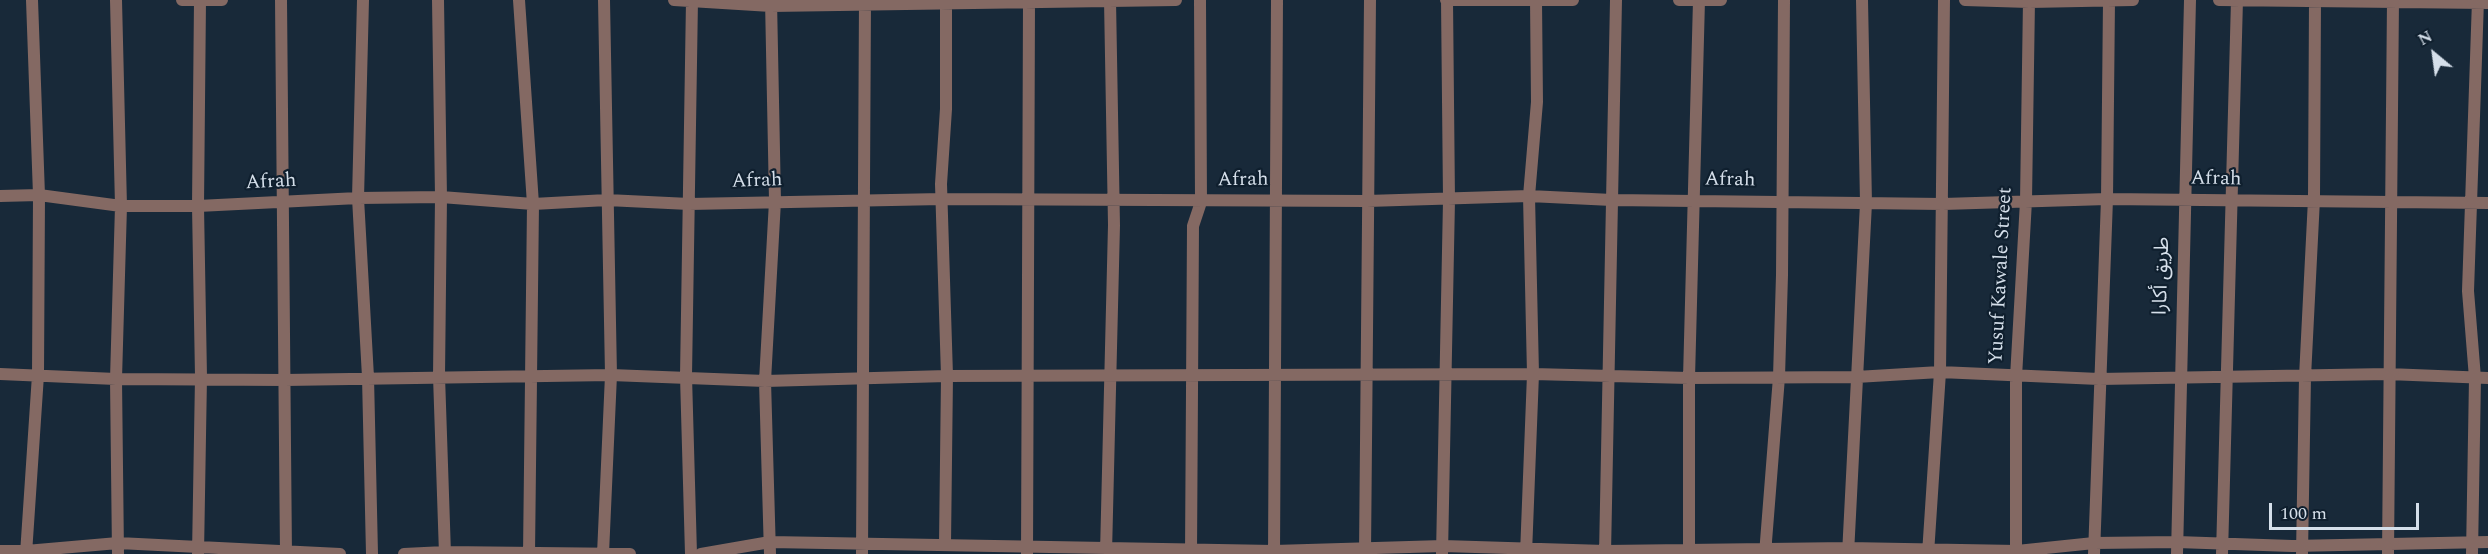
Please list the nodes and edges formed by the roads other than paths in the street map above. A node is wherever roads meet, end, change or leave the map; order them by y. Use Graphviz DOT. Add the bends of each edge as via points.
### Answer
graph roads {
  1 [pos="32,0"];
  2 [pos="116,0"];
  3 [pos="182,0"];
  4 [pos="200,0"];
  5 [pos="222,0"];
  6 [pos="281,0"];
  7 [pos="363,0"];
  8 [pos="438,0"];
  9 [pos="519,0"];
  10 [pos="604,0"];
  11 [pos="674,0"];
  12 [pos="1176,0"];
  13 [pos="1200,0"];
  14 [pos="1277,0"];
  15 [pos="1370,0"];
  16 [pos="1446,0"];
  17 [pos="1573,0"];
  18 [pos="1616,0"];
  19 [pos="1679,0"];
  20 [pos="1699,0"];
  21 [pos="1721,0"];
  22 [pos="1784,0"];
  23 [pos="1862,0"];
  24 [pos="1944,0"];
  25 [pos="1965,0"];
  26 [pos="2109,0"];
  27 [pos="2133,0"];
  28 [pos="2190,0"];
  29 [pos="2219,0"];
  30 [pos="2315,0"];
  31 [pos="692,1"];
  32 [pos="1029,1"];
  33 [pos="1110,1"];
  34 [pos="1536,1"];
  35 [pos="2029,1"];
  36 [pos="2237,1"];
  37 [pos="865,2"];
  38 [pos="946,2"];
  39 [pos="2393,2"];
  40 [pos="2481,2"];
  41 [pos="771,3"];
  42 [pos="0,195"];
  43 [pos="39,195"];
  44 [pos="1529,196"];
  45 [pos="441,197"];
  46 [pos="358,198"];
  47 [pos="2107,199"];
  48 [pos="2184,199"];
  49 [pos="607,200"];
  50 [pos="863,200"];
  51 [pos="942,200"];
  52 [pos="1028,200"];
  53 [pos="1275,200"];
  54 [pos="1449,200"];
  55 [pos="1612,200"];
  56 [pos="1695,200"];
  57 [pos="2314,200"];
  58 [pos="775,201"];
  59 [pos="1113,201"];
  60 [pos="1367,201"];
  61 [pos="2026,201"];
  62 [pos="2231,201"];
  63 [pos="282,202"];
  64 [pos="1201,202"];
  65 [pos="1783,202"];
  66 [pos="2470,202"];
  67 [pos="1866,203"];
  68 [pos="2488,203"];
  69 [pos="533,204"];
  70 [pos="689,204"];
  71 [pos="1943,204"];
  72 [pos="2391,204"];
  73 [pos="121,206"];
  74 [pos="198,206"];
  75 [pos="1940,372"];
  76 [pos="0,374"];
  77 [pos="1533,374"];
  78 [pos="2388,374"];
  79 [pos="38,375"];
  80 [pos="532,375"];
  81 [pos="611,375"];
  82 [pos="1193,375"];
  83 [pos="1275,375"];
  84 [pos="1366,375"];
  85 [pos="1446,375"];
  86 [pos="439,376"];
  87 [pos="686,376"];
  88 [pos="947,376"];
  89 [pos="1028,376"];
  90 [pos="1111,376"];
  91 [pos="2179,376"];
  92 [pos="2228,376"];
  93 [pos="201,377"];
  94 [pos="368,377"];
  95 [pos="1609,377"];
  96 [pos="1779,377"];
  97 [pos="1856,377"];
  98 [pos="2016,377"];
  99 [pos="2305,377"];
  100 [pos="1689,378"];
  101 [pos="2475,378"];
  102 [pos="2488,378"];
  103 [pos="116,379"];
  104 [pos="864,379"];
  105 [pos="285,380"];
  106 [pos="2098,380"];
  107 [pos="765,381"];
  108 [pos="2488,542"];
  109 [pos="945,544"];
  110 [pos="118,548"];
  111 [pos="770,548"];
  112 [pos="862,548"];
  113 [pos="2177,548"];
  114 [pos="2472,548"];
  115 [pos="2094,549"];
  116 [pos="2222,549"];
  117 [pos="2302,549"];
  118 [pos="2388,549"];
  119 [pos="197,550"];
  120 [pos="1028,550"];
  121 [pos="1365,550"];
  122 [pos="1443,550"];
  123 [pos="0,551"];
  124 [pos="1106,551"];
  125 [pos="1191,551"];
  126 [pos="1848,551"];
  127 [pos="1929,551"];
  128 [pos="286,552"];
  129 [pos="1274,552"];
  130 [pos="1526,552"];
  131 [pos="1689,552"];
  132 [pos="1765,552"];
  133 [pos="2016,552"];
  134 [pos="26,553"];
  135 [pos="445,553"];
  136 [pos="1605,553"];
  137 [pos="340,554"];
  138 [pos="372,554"];
  139 [pos="404,554"];
  140 [pos="529,554"];
  141 [pos="603,554"];
  142 [pos="630,554"];
  143 [pos="691,554"];
  144 [pos="701,554"];
  1 -- 43 [label="street"];
  2 -- 73 [label="street"];
  3 -- 4 [label="street"];
  4 -- 5 [label="street"];
  4 -- 74 [label="street"];
  6 -- 63 [label="street"];
  7 -- 46 [label="street"];
  8 -- 45 [label="street"];
  9 -- 69 [label="street"];
  10 -- 49 [label="street"];
  11 -- 31 [label="street"];
  12 -- 33 [label="street"];
  13 -- 64 [label="street"];
  14 -- 53 [label="street"];
  15 -- 60 [label="street"];
  16 -- 34 [label="street"];
  16 -- 54 [label="street"];
  17 -- 34 [label="street"];
  18 -- 55 [label="street"];
  19 -- 20 [label="street"];
  20 -- 21 [label="street"];
  20 -- 56 [label="street"];
  22 -- 65 [label="street"];
  23 -- 67 [label="street"];
  24 -- 71 [label="street"];
  25 -- 35 [label="street"];
  26 -- 27 [label="street"];
  26 -- 35 [label="street"];
  26 -- 47 [label="street"];
  28 -- 48 [label="street, طريق أكارا"];
  29 -- 36 [label="street"];
  30 -- 36 [label="street"];
  30 -- 39 [label="street"];
  30 -- 57 [label="street"];
  31 -- 41 [label="street"];
  31 -- 70 [label="street"];
  32 -- 33 [label="street"];
  32 -- 38 [label="street"];
  32 -- 52 [label="street"];
  33 -- 59 [label="street"];
  34 -- 44 [label="street" via="1537,102"];
  35 -- 61 [label="street, Yusuf Kawale Street"];
  36 -- 62 [label="street"];
  37 -- 38 [label="street"];
  37 -- 41 [label="street"];
  37 -- 50 [label="street"];
  38 -- 51 [label="street"];
  39 -- 40 [label="street"];
  39 -- 72 [label="street"];
  40 -- 66 [label="street"];
  41 -- 58 [label="street"];
  42 -- 43 [label="street, Afrah"];
  43 -- 73 [label="street, Afrah"];
  43 -- 79 [label="street"];
  44 -- 54 [label="street, Afrah"];
  44 -- 55 [label="street, Afrah"];
  44 -- 77 [label="street"];
  45 -- 46 [label="street, Afrah"];
  45 -- 69 [label="street, Afrah"];
  45 -- 86 [label="street"];
  46 -- 63 [label="street, Afrah"];
  46 -- 94 [label="street"];
  47 -- 48 [label="street, Afrah"];
  47 -- 61 [label="street, Afrah"];
  47 -- 106 [label="street"];
  48 -- 62 [label="street, Afrah"];
  48 -- 91 [label="street, طريق أكارا"];
  49 -- 69 [label="street, Afrah"];
  49 -- 70 [label="street, Afrah"];
  49 -- 81 [label="street"];
  50 -- 51 [label="street, Afrah"];
  50 -- 58 [label="street, Afrah"];
  50 -- 104 [label="street"];
  51 -- 52 [label="street, Afrah"];
  51 -- 88 [label="street"];
  52 -- 59 [label="street, Afrah"];
  52 -- 89 [label="street"];
  53 -- 60 [label="street, Afrah"];
  53 -- 64 [label="street, Afrah"];
  53 -- 83 [label="street"];
  54 -- 60 [label="street, Afrah"];
  54 -- 85 [label="street"];
  55 -- 56 [label="street, Afrah"];
  55 -- 95 [label="street"];
  56 -- 65 [label="street, Afrah"];
  56 -- 100 [label="street"];
  57 -- 62 [label="street, Afrah"];
  57 -- 72 [label="street, Afrah"];
  57 -- 99 [label="street"];
  58 -- 70 [label="street, Afrah"];
  58 -- 107 [label="street"];
  59 -- 64 [label="street, Afrah"];
  59 -- 90 [label="street"];
  60 -- 84 [label="street"];
  61 -- 71 [label="street, Afrah"];
  61 -- 98 [label="street, Yusuf Kawale Street"];
  62 -- 92 [label="street"];
  63 -- 74 [label="street, Afrah"];
  63 -- 105 [label="street"];
  64 -- 82 [label="street" via="1193,226"];
  65 -- 67 [label="street, Afrah"];
  65 -- 96 [label="street"];
  66 -- 68 [label="street, Afrah"];
  66 -- 72 [label="street, Afrah"];
  66 -- 101 [label="street" via="2468,291"];
  67 -- 71 [label="street, Afrah"];
  67 -- 97 [label="street"];
  69 -- 80 [label="street"];
  70 -- 87 [label="street"];
  71 -- 75 [label="street"];
  72 -- 78 [label="street"];
  73 -- 74 [label="street, Afrah"];
  73 -- 103 [label="street"];
  74 -- 93 [label="street"];
  75 -- 97 [label="street"];
  75 -- 98 [label="street"];
  75 -- 127 [label="street"];
  76 -- 79 [label="street"];
  77 -- 85 [label="street"];
  77 -- 95 [label="street"];
  77 -- 130 [label="street"];
  78 -- 99 [label="street"];
  78 -- 101 [label="street"];
  78 -- 118 [label="street"];
  79 -- 103 [label="street"];
  79 -- 134 [label="street"];
  80 -- 81 [label="street"];
  80 -- 86 [label="street"];
  80 -- 140 [label="street"];
  81 -- 87 [label="street"];
  81 -- 141 [label="street"];
  82 -- 83 [label="street"];
  82 -- 90 [label="street"];
  82 -- 125 [label="street"];
  83 -- 84 [label="street"];
  83 -- 129 [label="street"];
  84 -- 85 [label="street"];
  84 -- 121 [label="street"];
  85 -- 122 [label="street"];
  86 -- 94 [label="street"];
  86 -- 135 [label="street"];
  87 -- 107 [label="street"];
  87 -- 143 [label="street"];
  88 -- 89 [label="street"];
  88 -- 104 [label="street"];
  88 -- 109 [label="street"];
  89 -- 90 [label="street"];
  89 -- 120 [label="street"];
  90 -- 124 [label="street"];
  91 -- 92 [label="street"];
  91 -- 106 [label="street"];
  91 -- 113 [label="street, طريق أكارا"];
  92 -- 99 [label="street"];
  92 -- 116 [label="street"];
  93 -- 103 [label="street"];
  93 -- 105 [label="street"];
  93 -- 119 [label="street"];
  94 -- 105 [label="street"];
  94 -- 138 [label="street"];
  95 -- 100 [label="street"];
  95 -- 136 [label="street"];
  96 -- 97 [label="street"];
  96 -- 100 [label="street"];
  96 -- 132 [label="street"];
  97 -- 126 [label="street"];
  98 -- 106 [label="street"];
  98 -- 133 [label="street, Yusuf Kawale Street"];
  99 -- 117 [label="street"];
  100 -- 131 [label="street"];
  101 -- 102 [label="street"];
  101 -- 114 [label="street"];
  103 -- 110 [label="street"];
  104 -- 107 [label="street"];
  104 -- 112 [label="street"];
  105 -- 128 [label="street"];
  106 -- 115 [label="street"];
  107 -- 111 [label="street"];
  108 -- 114 [label="street"];
  109 -- 112 [label="street"];
  109 -- 120 [label="street"];
  110 -- 119 [label="street"];
  110 -- 134 [label="street"];
  111 -- 112 [label="street"];
  111 -- 144 [label="street"];
  113 -- 115 [label="street"];
  113 -- 116 [label="street"];
  114 -- 118 [label="street"];
  115 -- 133 [label="street"];
  116 -- 117 [label="street"];
  117 -- 118 [label="street"];
  119 -- 128 [label="street"];
  120 -- 124 [label="street"];
  121 -- 122 [label="street"];
  121 -- 129 [label="street"];
  122 -- 130 [label="street"];
  123 -- 134 [label="street"];
  124 -- 125 [label="street"];
  125 -- 129 [label="street"];
  126 -- 127 [label="street"];
  126 -- 132 [label="street"];
  127 -- 133 [label="street"];
  128 -- 137 [label="street"];
  130 -- 136 [label="street"];
  131 -- 132 [label="street"];
  131 -- 136 [label="street"];
  135 -- 139 [label="street"];
  135 -- 140 [label="street"];
  140 -- 141 [label="street"];
  141 -- 142 [label="street"];
}
